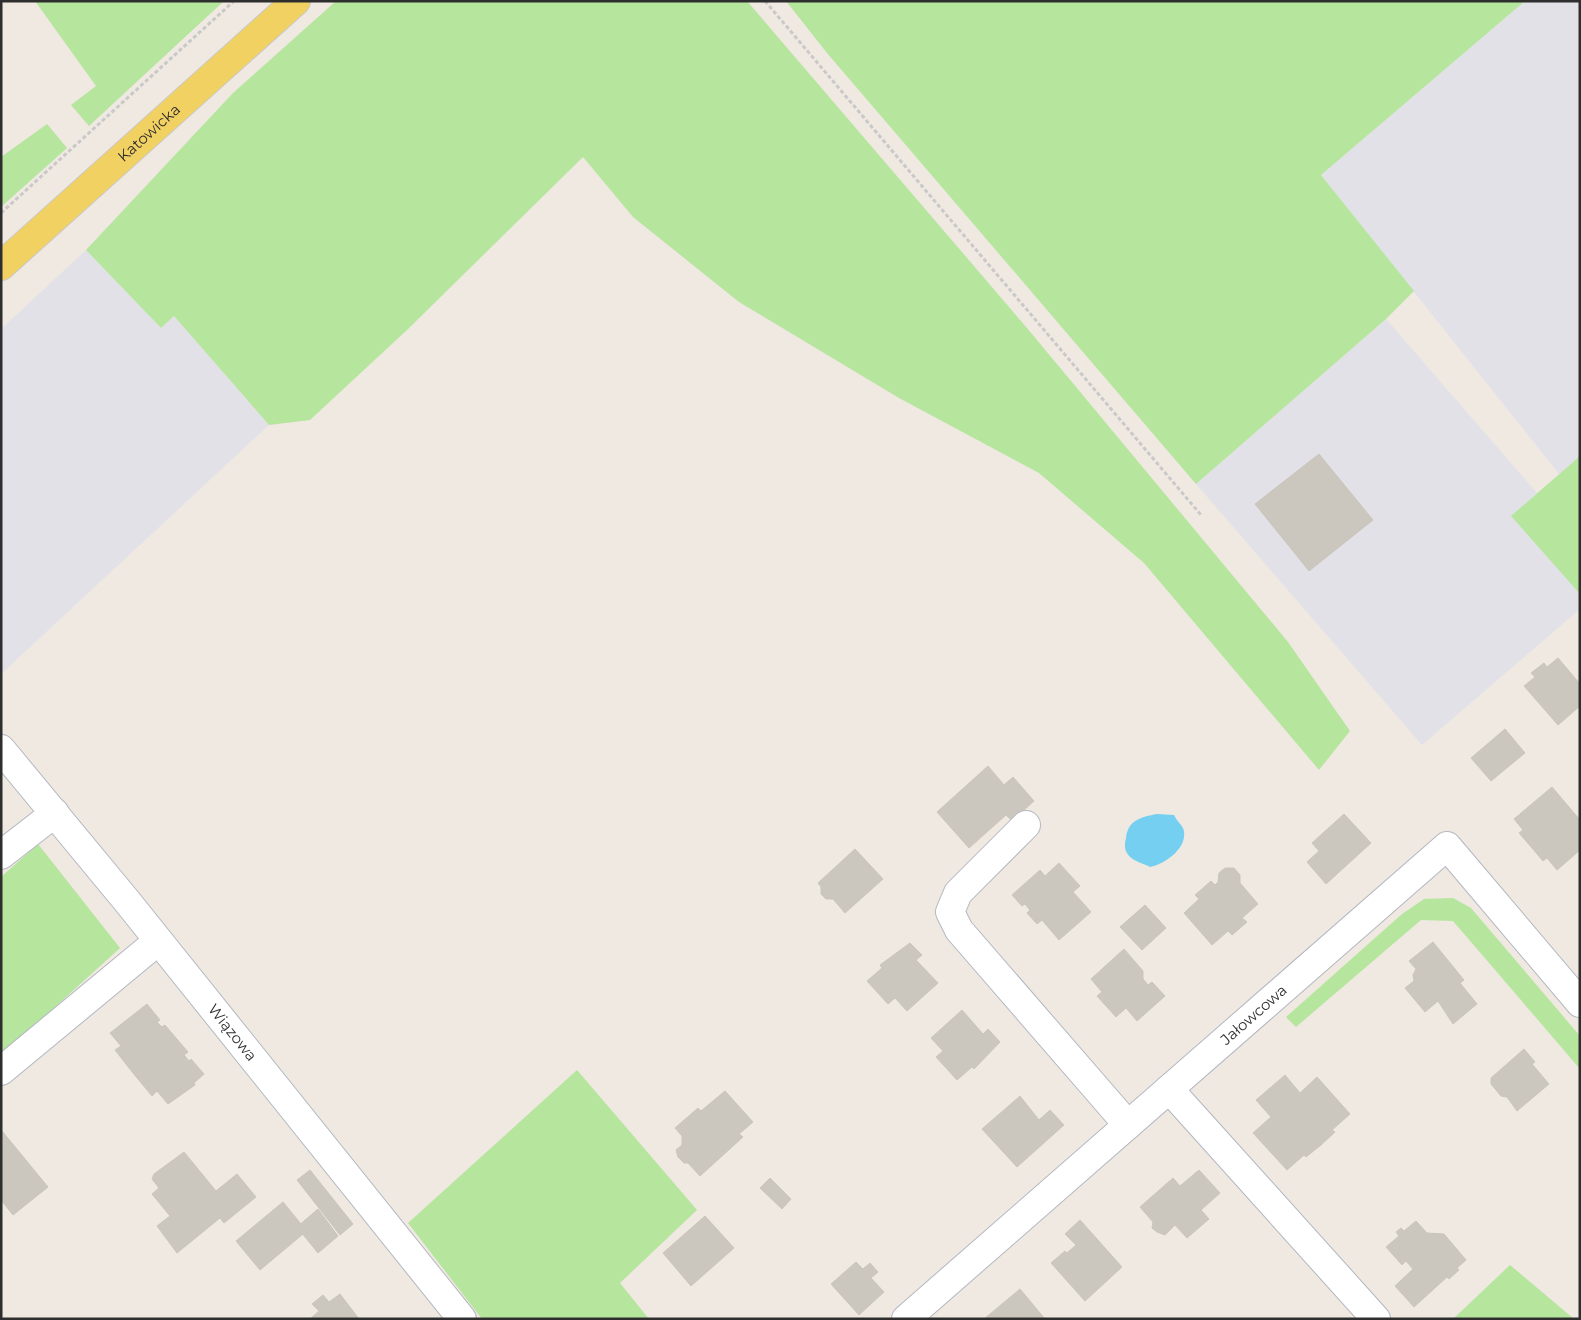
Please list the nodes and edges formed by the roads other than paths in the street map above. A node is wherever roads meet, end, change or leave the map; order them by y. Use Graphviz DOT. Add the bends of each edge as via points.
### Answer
graph roads {
  1 [pos="296,1"];
  2 [pos="1,266"];
  3 [pos="1,749"];
  4 [pos="55,813"];
  5 [pos="1026,825"];
  6 [pos="1,856"];
  7 [pos="158,941"];
  8 [pos="1580,1003"];
  9 [pos="1,1071"];
  10 [pos="1169,1089"];
  11 [pos="1128,1125"];
  12 [pos="911,1317"];
  13 [pos="462,1319"];
  14 [pos="1376,1319"];
  1 -- 2 [label="main road, Katowicka"];
  3 -- 4 [label="street, Wiązowa"];
  4 -- 6 [label="street"];
  4 -- 7 [label="street, Wiązowa"];
  5 -- 11 [label="street" via="958,893 950,912 959,930"];
  7 -- 9 [label="street"];
  7 -- 13 [label="street, Wiązowa"];
  8 -- 10 [label="street, Jałowcowa" via="1447,846"];
  10 -- 11 [label="street, Jałowcowa"];
  10 -- 14 [label="street"];
  11 -- 12 [label="street, Jałowcowa"];
}
